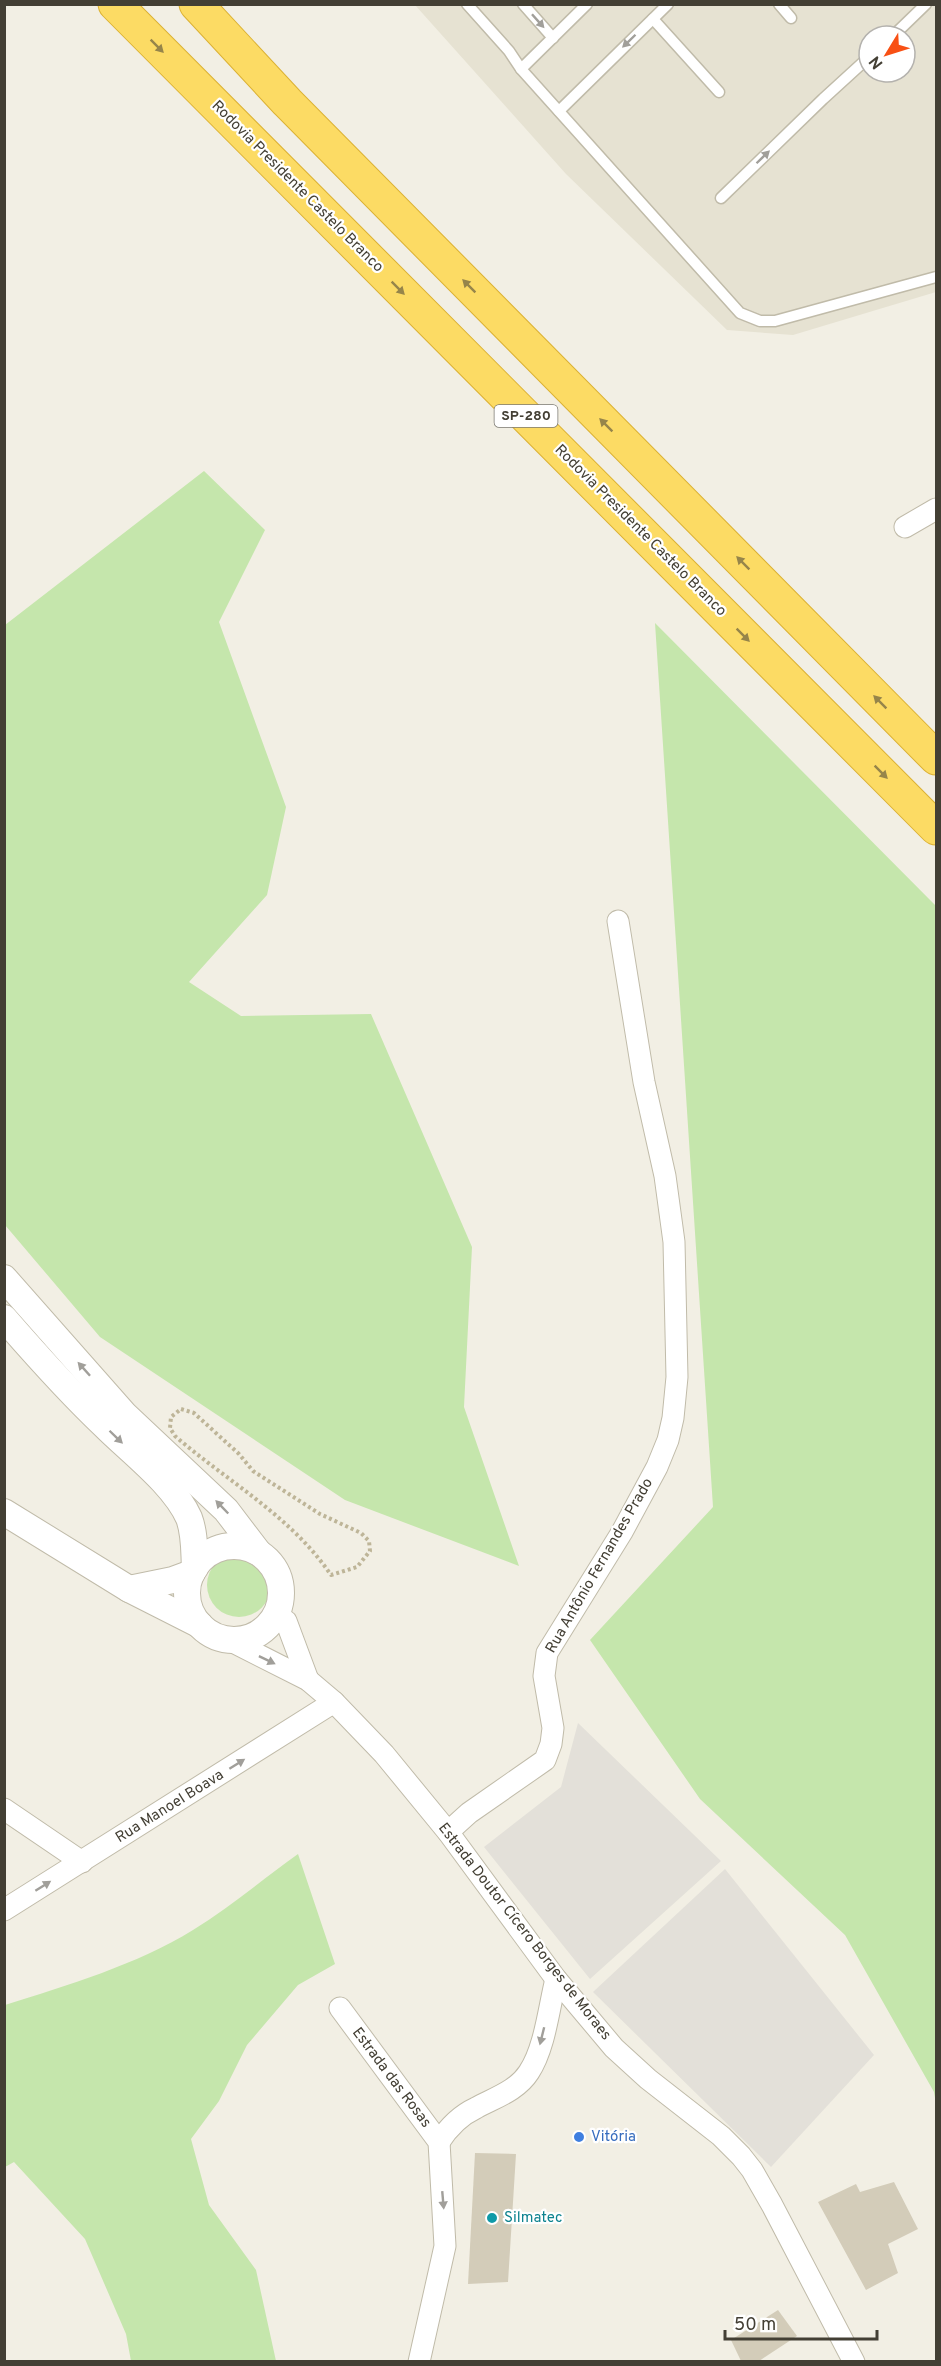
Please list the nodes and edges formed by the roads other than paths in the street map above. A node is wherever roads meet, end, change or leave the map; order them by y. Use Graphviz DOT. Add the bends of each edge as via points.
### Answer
graph roads {
  1 [pos="116,4"];
  2 [pos="196,4"];
  3 [pos="467,4"];
  4 [pos="523,4"];
  5 [pos="588,4"];
  6 [pos="668,4"];
  7 [pos="779,4"];
  8 [pos="926,4"];
  9 [pos="791,18"];
  10 [pos="653,19"];
  11 [pos="905,24"];
  12 [pos="553,38"];
  13 [pos="857,68"];
  14 [pos="521,69"];
  15 [pos="719,92"];
  16 [pos="559,111"];
  17 [pos="721,198"];
  18 [pos="936,277"];
  19 [pos="936,509"];
  20 [pos="905,527"];
  21 [pos="936,758"];
  22 [pos="936,828"];
  23 [pos="618,921"];
  24 [pos="4,1278"];
  25 [pos="4,1318"];
  26 [pos="4,1512"];
  27 [pos="258,1552"];
  28 [pos="194,1570"];
  29 [pos="129,1590"];
  30 [pos="275,1615"];
  31 [pos="200,1625"];
  32 [pos="227,1639"];
  33 [pos="308,1680"];
  34 [pos="334,1702"];
  35 [pos="4,1809"];
  36 [pos="448,1832"];
  37 [pos="81,1862"];
  38 [pos="4,1910"];
  39 [pos="556,1979"];
  40 [pos="340,2008"];
  41 [pos="439,2142"];
  42 [pos="419,2361"];
  43 [pos="854,2361"];
  1 -- 22 [label="highway, Rodovia Presidente Castelo Branco / SP-280, one-way"];
  21 -- 2 [label="highway, SP-280, one-way" via="303,119"];
  3 -- 14 [label="lane"];
  4 -- 12 [label="lane, one-way"];
  5 -- 12 [label="lane"];
  6 -- 10 [label="lane"];
  7 -- 9 [label="lane"];
  8 -- 11 [label="lane"];
  10 -- 15 [label="lane"];
  10 -- 16 [label="lane, one-way"];
  12 -- 14 [label="lane"];
  17 -- 13 [label="lane, one-way"];
  14 -- 16 [label="lane"];
  16 -- 18 [label="lane" via="735,308 753,319 775,321"];
  19 -- 20 [label="street"];
  23 -- 36 [label="street, Rua Antônio Fernandes Prado" via="674,1242 674,1418 657,1467 544,1662 553,1728 545,1760"];
  27 -- 24 [label="street, one-way" via="226,1510 125,1415"];
  25 -- 28 [label="street, one-way" via="53,1376 177,1499 192,1530"];
  26 -- 29 [label="street"];
  27 -- 28 [label="street" via="230,1546 204,1557"];
  27 -- 30 [label="street" via="273,1568 281,1587"];
  28 -- 29 [label="street" via="173,1580"];
  28 -- 31 [label="street" via="188,1600"];
  29 -- 31 [label="street"];
  30 -- 32 [label="street" via="255,1635"];
  30 -- 33 [label="street, Estrada Doutor Cícero Borges de Moraes" via="286,1622"];
  31 -- 32 [label="street"];
  32 -- 33 [label="street, Estrada Doutor Cícero Borges de Moraes, one-way"];
  33 -- 34 [label="street, Estrada Doutor Cícero Borges de Moraes"];
  34 -- 36 [label="street, Estrada Doutor Cícero Borges de Moraes" via="384,1754"];
  37 -- 34 [label="street, Rua Manoel Boava, one-way"];
  35 -- 37 [label="street"];
  36 -- 39 [label="street, Estrada Doutor Cícero Borges de Moraes"];
  38 -- 37 [label="street, Rua Manoel Boava, one-way"];
  39 -- 41 [label="street, one-way" via="541,2044 529,2072 518,2085 465,2115 446,2130"];
  39 -- 43 [label="street, Estrada Doutor Cícero Borges de Moraes" via="614,2048 721,2136 752,2170"];
  40 -- 41 [label="street, Estrada das Rosas"];
  41 -- 42 [label="street, Estrada das Rosas, one-way" via="445,2246"];
}
